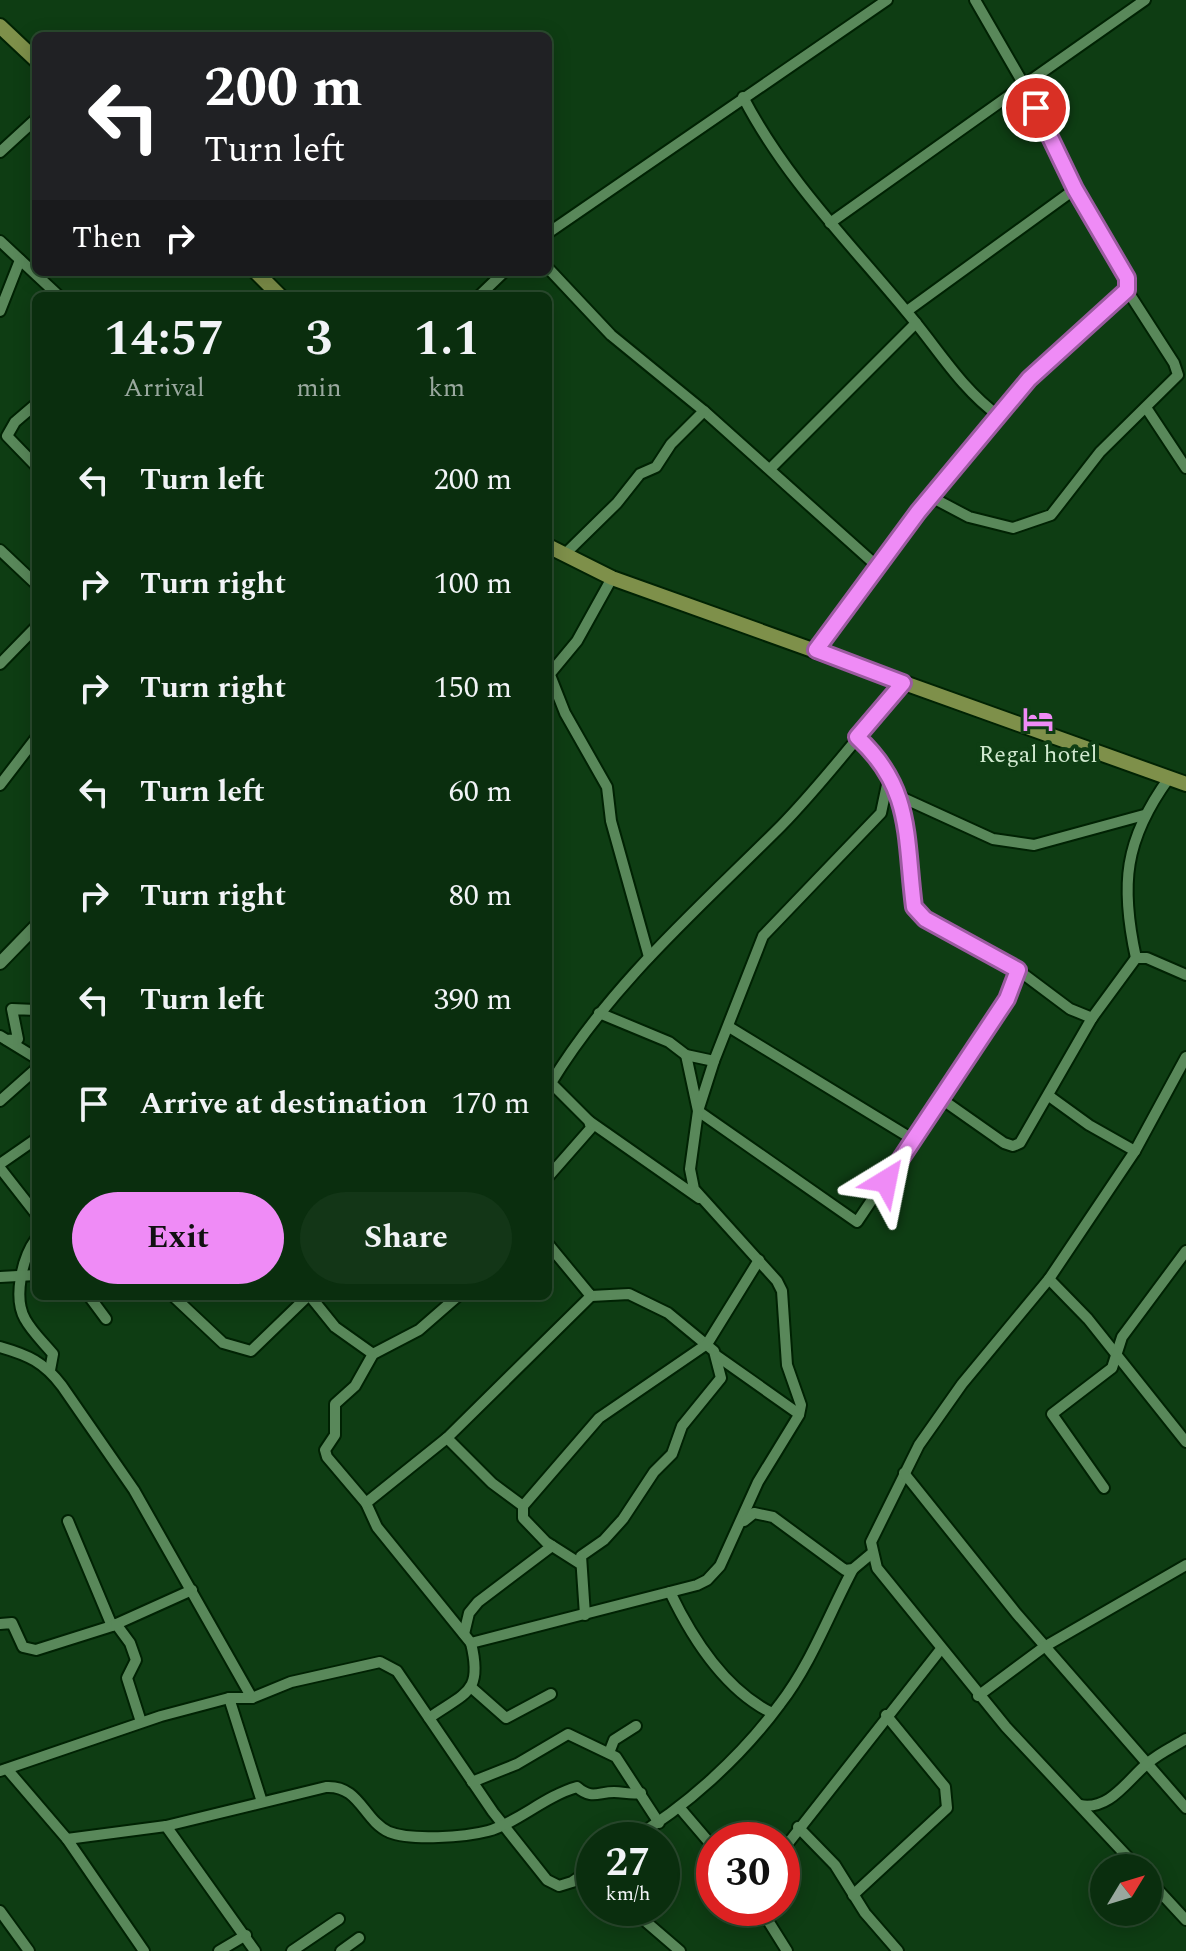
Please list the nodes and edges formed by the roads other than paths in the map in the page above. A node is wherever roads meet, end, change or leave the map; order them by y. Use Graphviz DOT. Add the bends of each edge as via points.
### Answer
graph roads {
  1 [pos="887,0"];
  2 [pos="975,0"];
  3 [pos="1145,0"];
  4 [pos="0,26"];
  5 [pos="32,56"];
  6 [pos="1024,85"];
  7 [pos="743,97"];
  8 [pos="32,123"];
  9 [pos="0,152"];
  10 [pos="1075,189"];
  11 [pos="830,223"];
  12 [pos="552,230"];
  13 [pos="0,241"];
  14 [pos="20,260"];
  15 [pos="32,271"];
  16 [pos="552,272"];
  17 [pos="37,276"];
  18 [pos="260,276"];
  19 [pos="500,276"];
  20 [pos="1127,290"];
  21 [pos="55,292"];
  22 [pos="276,292"];
  23 [pos="483,292"];
  24 [pos="0,311"];
  25 [pos="907,311"];
  26 [pos="916,323"];
  27 [pos="32,407"];
  28 [pos="1147,409"];
  29 [pos="704,411"];
  30 [pos="999,416"];
  31 [pos="32,462"];
  32 [pos="1186,468"];
  33 [pos="770,469"];
  34 [pos="931,497"];
  35 [pos="552,548"];
  36 [pos="0,550"];
  37 [pos="564,555"];
  38 [pos="877,566"];
  39 [pos="612,578"];
  40 [pos="32,580"];
  41 [pos="32,631"];
  42 [pos="816,650"];
  43 [pos="0,664"];
  44 [pos="552,672"];
  45 [pos="552,683"];
  46 [pos="903,683"];
  47 [pos="857,737"];
  48 [pos="32,743"];
  49 [pos="1169,778"];
  50 [pos="888,780"];
  51 [pos="1186,784"];
  52 [pos="0,785"];
  53 [pos="901,797"];
  54 [pos="1144,815"];
  55 [pos="32,930"];
  56 [pos="649,957"];
  57 [pos="1136,958"];
  58 [pos="0,963"];
  59 [pos="1018,970"];
  60 [pos="1186,975"];
  61 [pos="32,1010"];
  62 [pos="599,1013"];
  63 [pos="1092,1018"];
  64 [pos="729,1027"];
  65 [pos="3,1038"];
  66 [pos="686,1055"];
  67 [pos="32,1056"];
  68 [pos="1186,1057"];
  69 [pos="714,1061"];
  70 [pos="32,1073"];
  71 [pos="552,1077"];
  72 [pos="552,1084"];
  73 [pos="1049,1096"];
  74 [pos="940,1098"];
  75 [pos="0,1101"];
  76 [pos="698,1111"];
  77 [pos="589,1121"];
  78 [pos="914,1140"];
  79 [pos="32,1142"];
  80 [pos="1135,1151"];
  81 [pos="0,1166"];
  82 [pos="552,1173"];
  83 [pos="700,1198"];
  84 [pos="32,1209"];
  85 [pos="552,1249"];
  86 [pos="32,1250"];
  87 [pos="1186,1251"];
  88 [pos="759,1260"];
  89 [pos="32,1275"];
  90 [pos="22,1276"];
  91 [pos="0,1277"];
  92 [pos="1049,1279"];
  93 [pos="591,1296"];
  94 [pos="92,1300"];
  95 [pos="177,1300"];
  96 [pos="305,1300"];
  97 [pos="312,1300"];
  98 [pos="453,1300"];
  99 [pos="106,1319"];
  100 [pos="707,1344"];
  101 [pos="0,1347"];
  102 [pos="373,1354"];
  103 [pos="1116,1354"];
  104 [pos="717,1356"];
  105 [pos="50,1370"];
  106 [pos="799,1414"];
  107 [pos="447,1438"];
  108 [pos="1186,1442"];
  109 [pos="904,1473"];
  110 [pos="1104,1488"];
  111 [pos="366,1503"];
  112 [pos="523,1506"];
  113 [pos="68,1521"];
  114 [pos="742,1522"];
  115 [pos="552,1546"];
  116 [pos="871,1554"];
  117 [pos="579,1563"];
  118 [pos="1186,1565"];
  119 [pos="853,1569"];
  120 [pos="192,1590"];
  121 [pos="670,1592"];
  122 [pos="585,1615"];
  123 [pos="0,1624"];
  124 [pos="114,1625"];
  125 [pos="467,1639"];
  126 [pos="1044,1647"];
  127 [pos="941,1649"];
  128 [pos="472,1688"];
  129 [pos="551,1694"];
  130 [pos="978,1696"];
  131 [pos="229,1698"];
  132 [pos="252,1698"];
  133 [pos="772,1713"];
  134 [pos="886,1715"];
  135 [pos="429,1718"];
  136 [pos="141,1722"];
  137 [pos="636,1726"];
  138 [pos="1186,1739"];
  139 [pos="609,1753"];
  140 [pos="1149,1762"];
  141 [pos="4,1770"];
  142 [pos="472,1782"];
  143 [pos="641,1793"];
  144 [pos="262,1802"];
  145 [pos="1080,1805"];
  146 [pos="679,1807"];
  147 [pos="1186,1808"];
  148 [pos="658,1822"];
  149 [pos="660,1822"];
  150 [pos="502,1823"];
  151 [pos="800,1824"];
  152 [pos="166,1826"];
  153 [pos="696,1827"];
  154 [pos="800,1829"];
  155 [pos="67,1839"];
  156 [pos="1125,1854"];
  157 [pos="576,1879"];
  158 [pos="1162,1894"];
  159 [pos="853,1895"];
  160 [pos="0,1911"];
  161 [pos="339,1919"];
  162 [pos="1186,1920"];
  163 [pos="651,1926"];
  164 [pos="771,1926"];
  165 [pos="246,1935"];
  166 [pos="359,1938"];
  167 [pos="29,1951"];
  168 [pos="144,1951"];
  169 [pos="219,1951"];
  170 [pos="255,1951"];
  171 [pos="292,1951"];
  172 [pos="341,1951"];
  173 [pos="680,1951"];
  174 [pos="787,1951"];
  175 [pos="898,1951"];
  1 -- 7 [label="street"];
  2 -- 6 [label="street"];
  3 -- 6 [label="street"];
  4 -- 5 [label="main road"];
  6 -- 10 [label="street"];
  6 -- 11 [label="street"];
  7 -- 11 [label="street" via="762,133"];
  7 -- 12 [label="street"];
  8 -- 9 [label="street"];
  10 -- 20 [label="street" via="1127,278"];
  10 -- 25 [label="street"];
  11 -- 25 [label="street"];
  13 -- 14 [label="street"];
  14 -- 15 [label="street"];
  14 -- 24 [label="street"];
  16 -- 29 [label="street" via="611,335"];
  17 -- 21 [label="street"];
  18 -- 22 [label="main road"];
  19 -- 23 [label="street"];
  20 -- 28 [label="street" via="1178,375"];
  20 -- 30 [label="street" via="1051,357"];
  25 -- 26 [label="street"];
  26 -- 30 [label="street" via="975,399"];
  26 -- 33 [label="street"];
  27 -- 31 [label="street" via="7,436"];
  28 -- 32 [label="street"];
  28 -- 34 [label="street" via="1100,452 1051,515 1013,528 969,517"];
  29 -- 33 [label="street"];
  29 -- 37 [label="street" via="656,467 640,474"];
  30 -- 34 [label="street"];
  33 -- 38 [label="street"];
  34 -- 38 [label="street"];
  35 -- 37 [label="main road"];
  36 -- 40 [label="street"];
  37 -- 39 [label="main road"];
  38 -- 42 [label="street"];
  39 -- 42 [label="main road"];
  39 -- 44 [label="street" via="577,641"];
  41 -- 43 [label="street"];
  42 -- 46 [label="main road"];
  45 -- 56 [label="street" via="607,787 611,821"];
  46 -- 47 [label="street"];
  46 -- 49 [label="main road"];
  47 -- 50 [label="street" via="884,765"];
  47 -- 56 [label="street" via="780,826"];
  48 -- 52 [label="street"];
  49 -- 51 [label="main road"];
  49 -- 54 [label="street"];
  50 -- 53 [label="street"];
  50 -- 64 [label="street" via="881,813 763,936"];
  53 -- 54 [label="street" via="993,839 1034,845"];
  53 -- 59 [label="street" via="914,907 925,919"];
  54 -- 57 [label="street" via="1127,871"];
  55 -- 58 [label="street"];
  56 -- 62 [label="street"];
  57 -- 60 [label="street"];
  57 -- 63 [label="street"];
  59 -- 63 [label="street" via="1070,1009"];
  59 -- 74 [label="street" via="1007,999"];
  61 -- 65 [label="street" via="12,1009 18,1039"];
  62 -- 66 [label="street" via="669,1042"];
  62 -- 71 [label="street"];
  63 -- 73 [label="street"];
  64 -- 69 [label="street"];
  64 -- 78 [label="street"];
  65 -- 67 [label="street"];
  66 -- 69 [label="street"];
  66 -- 76 [label="street"];
  68 -- 80 [label="street"];
  69 -- 76 [label="street"];
  70 -- 75 [label="street"];
  72 -- 77 [label="street"];
  73 -- 74 [label="street" via="1025,1137 1013,1146"];
  73 -- 80 [label="street"];
  74 -- 78 [label="street"];
  76 -- 78 [label="street" via="857,1222"];
  76 -- 83 [label="street" via="690,1169"];
  77 -- 82 [label="street" via="585,1137"];
  77 -- 83 [label="street"];
  79 -- 81 [label="street"];
  80 -- 92 [label="street"];
  81 -- 84 [label="street"];
  83 -- 88 [label="street"];
  85 -- 93 [label="street"];
  86 -- 90 [label="street"];
  87 -- 103 [label="street" via="1122,1337"];
  88 -- 100 [label="street"];
  88 -- 106 [label="street" via="782,1291 787,1365 801,1405"];
  89 -- 90 [label="street"];
  90 -- 91 [label="street"];
  90 -- 105 [label="street" via="19,1302 24,1318 53,1354"];
  92 -- 103 [label="street"];
  92 -- 109 [label="street" via="962,1384"];
  93 -- 100 [label="street" via="642,1298"];
  93 -- 107 [label="street"];
  94 -- 99 [label="street"];
  95 -- 96 [label="street" via="223,1343 251,1351"];
  97 -- 102 [label="street" via="335,1327"];
  98 -- 102 [label="street" via="419,1330"];
  100 -- 104 [label="street"];
  100 -- 112 [label="street" via="599,1418"];
  101 -- 105 [label="street" via="31,1356"];
  102 -- 111 [label="street" via="355,1386 335,1404 335,1435 325,1450"];
  103 -- 108 [label="street"];
  103 -- 110 [label="street" via="1112,1368 1052,1414"];
  104 -- 106 [label="street"];
  104 -- 117 [label="street" via="721,1378 682,1426 672,1454 623,1519"];
  105 -- 120 [label="street" via="134,1490"];
  106 -- 114 [label="street" via="758,1482"];
  107 -- 111 [label="street"];
  107 -- 112 [label="street"];
  109 -- 116 [label="street" via="871,1542"];
  109 -- 126 [label="street"];
  111 -- 125 [label="street" via="377,1527"];
  112 -- 115 [label="street" via="523,1518"];
  113 -- 124 [label="street"];
  114 -- 119 [label="street" via="764,1513 845,1570"];
  114 -- 121 [label="street" via="714,1575"];
  115 -- 117 [label="street"];
  115 -- 125 [label="street" via="478,1602 469,1613"];
  116 -- 119 [label="street"];
  116 -- 127 [label="street"];
  117 -- 122 [label="street"];
  118 -- 126 [label="street"];
  119 -- 133 [label="street" via="810,1656"];
  120 -- 124 [label="street"];
  120 -- 132 [label="street"];
  121 -- 122 [label="street"];
  121 -- 133 [label="street" via="687,1627 718,1668 754,1704"];
  122 -- 125 [label="street"];
  123 -- 124 [label="street" via="15,1626 30,1651"];
  124 -- 136 [label="street" via="136,1660 127,1678"];
  125 -- 128 [label="street" via="477,1669"];
  126 -- 130 [label="street"];
  126 -- 140 [label="street"];
  127 -- 130 [label="street"];
  127 -- 134 [label="street"];
  128 -- 129 [label="street" via="506,1718"];
  128 -- 135 [label="street"];
  130 -- 145 [label="street"];
  131 -- 132 [label="street"];
  131 -- 136 [label="street"];
  131 -- 144 [label="street"];
  132 -- 135 [label="street" via="291,1682 380,1662 397,1671"];
  133 -- 146 [label="street"];
  134 -- 151 [label="street"];
  134 -- 159 [label="street" via="945,1787 947,1808"];
  135 -- 142 [label="street"];
  136 -- 141 [label="street"];
  137 -- 139 [label="street" via="614,1740"];
  138 -- 140 [label="street"];
  139 -- 142 [label="street" via="568,1734 517,1764"];
  139 -- 143 [label="street"];
  140 -- 145 [label="street" via="1105,1801 1094,1807"];
  140 -- 147 [label="street"];
  141 -- 155 [label="street"];
  142 -- 150 [label="street"];
  143 -- 148 [label="street"];
  143 -- 150 [label="street" via="613,1791 598,1797 577,1787"];
  144 -- 150 [label="street" via="339,1787 384,1829 404,1835 456,1835"];
  144 -- 152 [label="street"];
  145 -- 156 [label="street"];
  146 -- 149 [label="street"];
  146 -- 153 [label="street"];
  150 -- 157 [label="street" via="547,1880 559,1886"];
  152 -- 155 [label="street"];
  152 -- 165 [label="street"];
  154 -- 159 [label="street" via="835,1865"];
  155 -- 168 [label="street"];
  158 -- 162 [label="street"];
  159 -- 175 [label="street"];
  160 -- 167 [label="street"];
  161 -- 171 [label="street"];
  163 -- 173 [label="street"];
  164 -- 174 [label="street"];
  165 -- 169 [label="street"];
  165 -- 170 [label="street"];
  166 -- 172 [label="street"];
}
